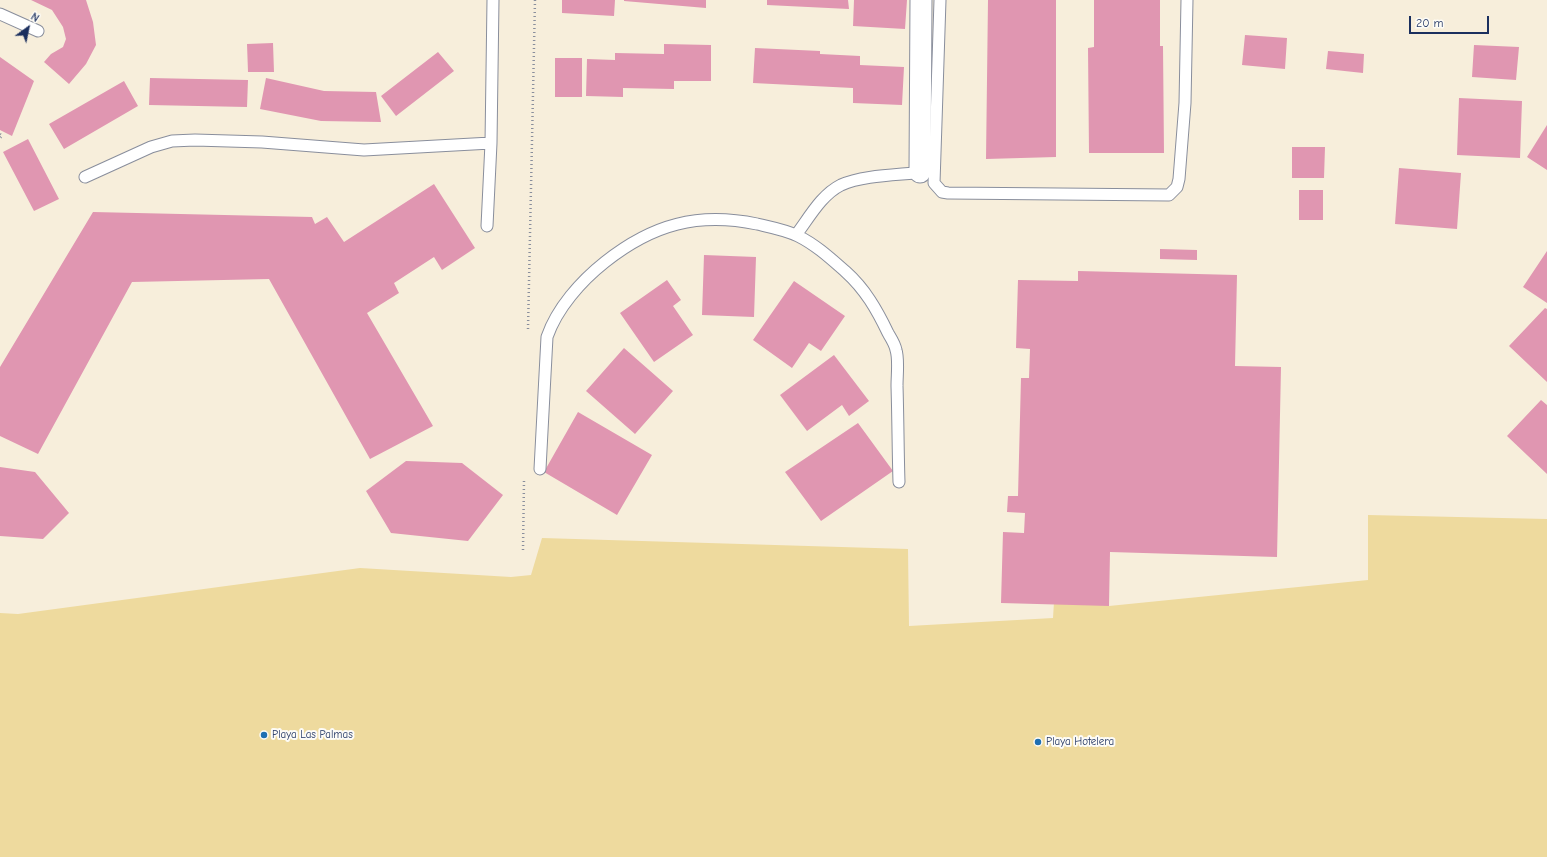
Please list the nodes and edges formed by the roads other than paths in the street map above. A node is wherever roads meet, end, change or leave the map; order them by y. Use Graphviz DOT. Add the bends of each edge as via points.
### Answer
graph roads {
  1 [pos="493,0"];
  2 [pos="921,0"];
  3 [pos="940,0"];
  4 [pos="1187,0"];
  5 [pos="0,14"];
  6 [pos="38,31"];
  7 [pos="491,143"];
  8 [pos="927,171"];
  9 [pos="86,177"];
  10 [pos="486,226"];
  11 [pos="796,235"];
  12 [pos="540,469"];
  13 [pos="899,482"];
  1 -- 7 [label="lane"];
  2 -- 8 [label="street"];
  3 -- 8 [label="lane"];
  4 -- 8 [label="lane" via="1185,103 1179,179 1177,187 1168,195 948,193 942,192"];
  5 -- 6 [label="lane"];
  7 -- 9 [label="lane" via="364,150 262,142 172,141 151,147"];
  7 -- 10 [label="lane"];
  8 -- 11 [label="lane" via="854,180 840,186 817,207"];
  11 -- 12 [label="lane" via="738,220 707,219 673,225 648,234 620,250 591,273 569,299 551,326 547,337"];
  11 -- 13 [label="lane" via="817,247 856,281 881,317 896,350"];
}
